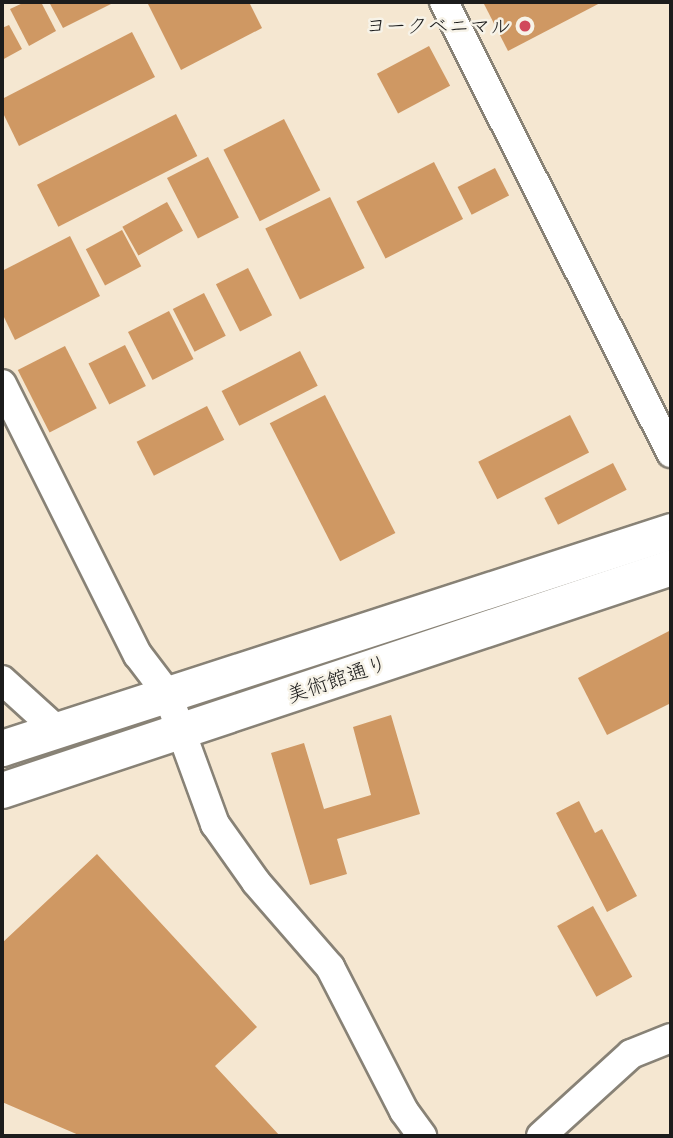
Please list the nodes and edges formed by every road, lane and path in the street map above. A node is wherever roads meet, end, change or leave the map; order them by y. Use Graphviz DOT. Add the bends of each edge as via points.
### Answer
graph roads {
  1 [pos="444,2"];
  2 [pos="2,384"];
  3 [pos="671,453"];
  4 [pos="671,531"];
  5 [pos="671,567"];
  6 [pos="2,680"];
  7 [pos="167,693"];
  8 [pos="56,729"];
  9 [pos="184,731"];
  10 [pos="2,748"];
  11 [pos="2,790"];
  12 [pos="671,1038"];
  13 [pos="422,1136"];
  14 [pos="541,1136"];
  1 -- 3 [label="street"];
  2 -- 7 [label="street" via="138,655"];
  4 -- 7 [label="street, 美術館通り"];
  5 -- 9 [label="street, 美術館通り"];
  6 -- 8 [label="street"];
  7 -- 8 [label="street, 美術館通り"];
  7 -- 9 [label="street"];
  8 -- 10 [label="street, 美術館通り"];
  9 -- 11 [label="street, 美術館通り"];
  9 -- 13 [label="street" via="215,824 256,882 330,967"];
  12 -- 14 [label="street" via="631,1054"];
}
